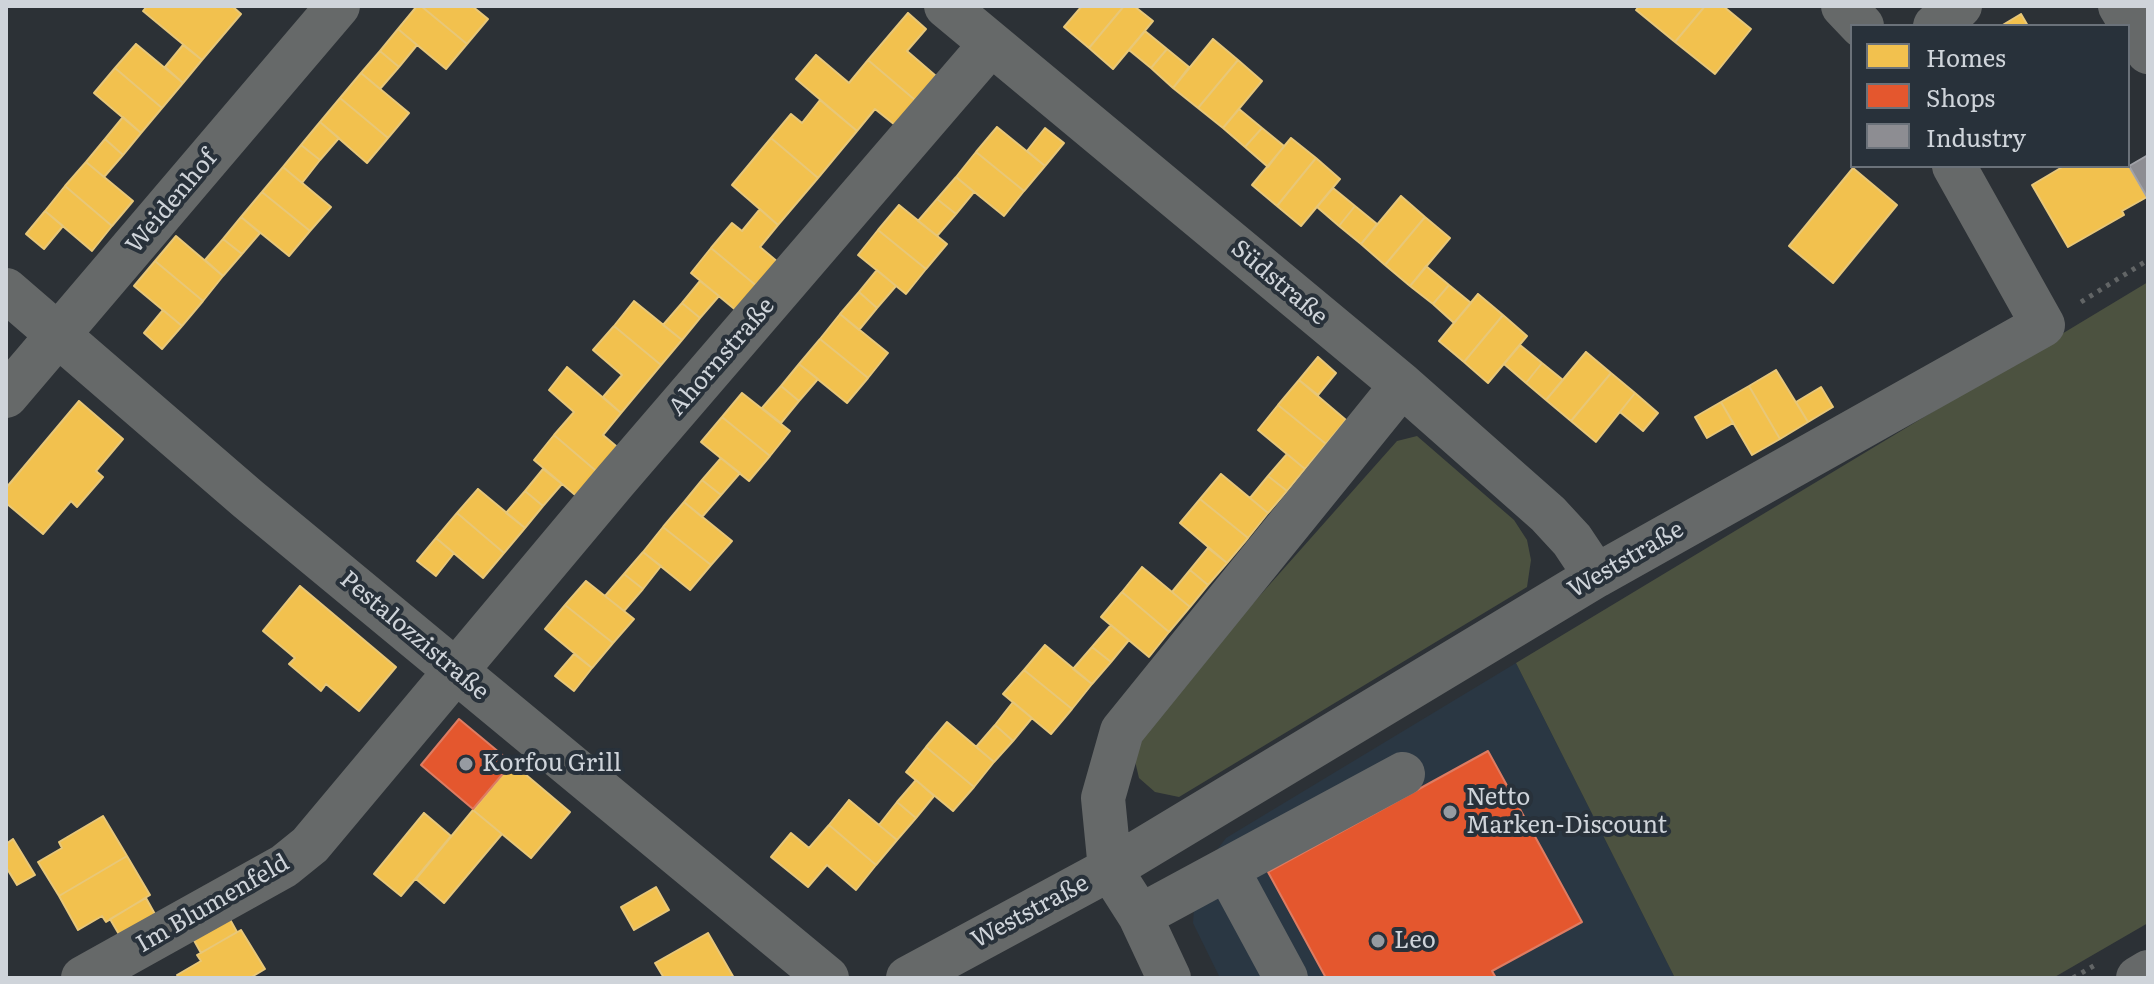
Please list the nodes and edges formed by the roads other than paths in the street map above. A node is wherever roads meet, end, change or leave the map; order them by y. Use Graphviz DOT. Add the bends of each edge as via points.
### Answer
graph roads {
  1 [pos="338,6"];
  2 [pos="946,6"];
  3 [pos="1843,6"];
  4 [pos="1960,6"];
  5 [pos="2120,6"];
  6 [pos="1860,24"];
  7 [pos="1938,24"];
  8 [pos="991,44"];
  9 [pos="2148,52"];
  10 [pos="1955,168"];
  11 [pos="6,290"];
  12 [pos="59,334"];
  13 [pos="1402,385"];
  14 [pos="6,396"];
  15 [pos="1596,576"];
  16 [pos="456,671"];
  17 [pos="1403,774"];
  18 [pos="1110,869"];
  19 [pos="1227,869"];
  20 [pos="1140,916"];
  21 [pos="2148,972"];
  22 [pos="83,978"];
  23 [pos="827,978"];
  24 [pos="908,978"];
  25 [pos="1169,978"];
  26 [pos="1286,978"];
  27 [pos="2138,978"];
  1 -- 12 [label="street, Weidenhof"];
  2 -- 8 [label="street, Südstraße"];
  3 -- 6 [label="street"];
  4 -- 7 [label="street"];
  5 -- 9 [label="street"];
  8 -- 13 [label="street, Südstraße"];
  8 -- 16 [label="street, Ahornstraße"];
  10 -- 15 [label="street, Weststraße" via="2043,325"];
  11 -- 12 [label="street, Pestalozzistraße"];
  12 -- 14 [label="street, Weidenhof"];
  12 -- 16 [label="street, Pestalozzistraße"];
  13 -- 15 [label="street, Südstraße" via="1548,514"];
  13 -- 18 [label="street, Weststraße" via="1122,731 1103,798"];
  15 -- 18 [label="street, Weststraße"];
  16 -- 22 [label="street, Im Blumenfeld" via="284,866"];
  16 -- 23 [label="street, Pestalozzistraße"];
  17 -- 19 [label="street"];
  18 -- 20 [label="street"];
  18 -- 24 [label="street, Weststraße"];
  19 -- 20 [label="street"];
  19 -- 26 [label="street"];
  20 -- 25 [label="street"];
  21 -- 27 [label="street"];
}
